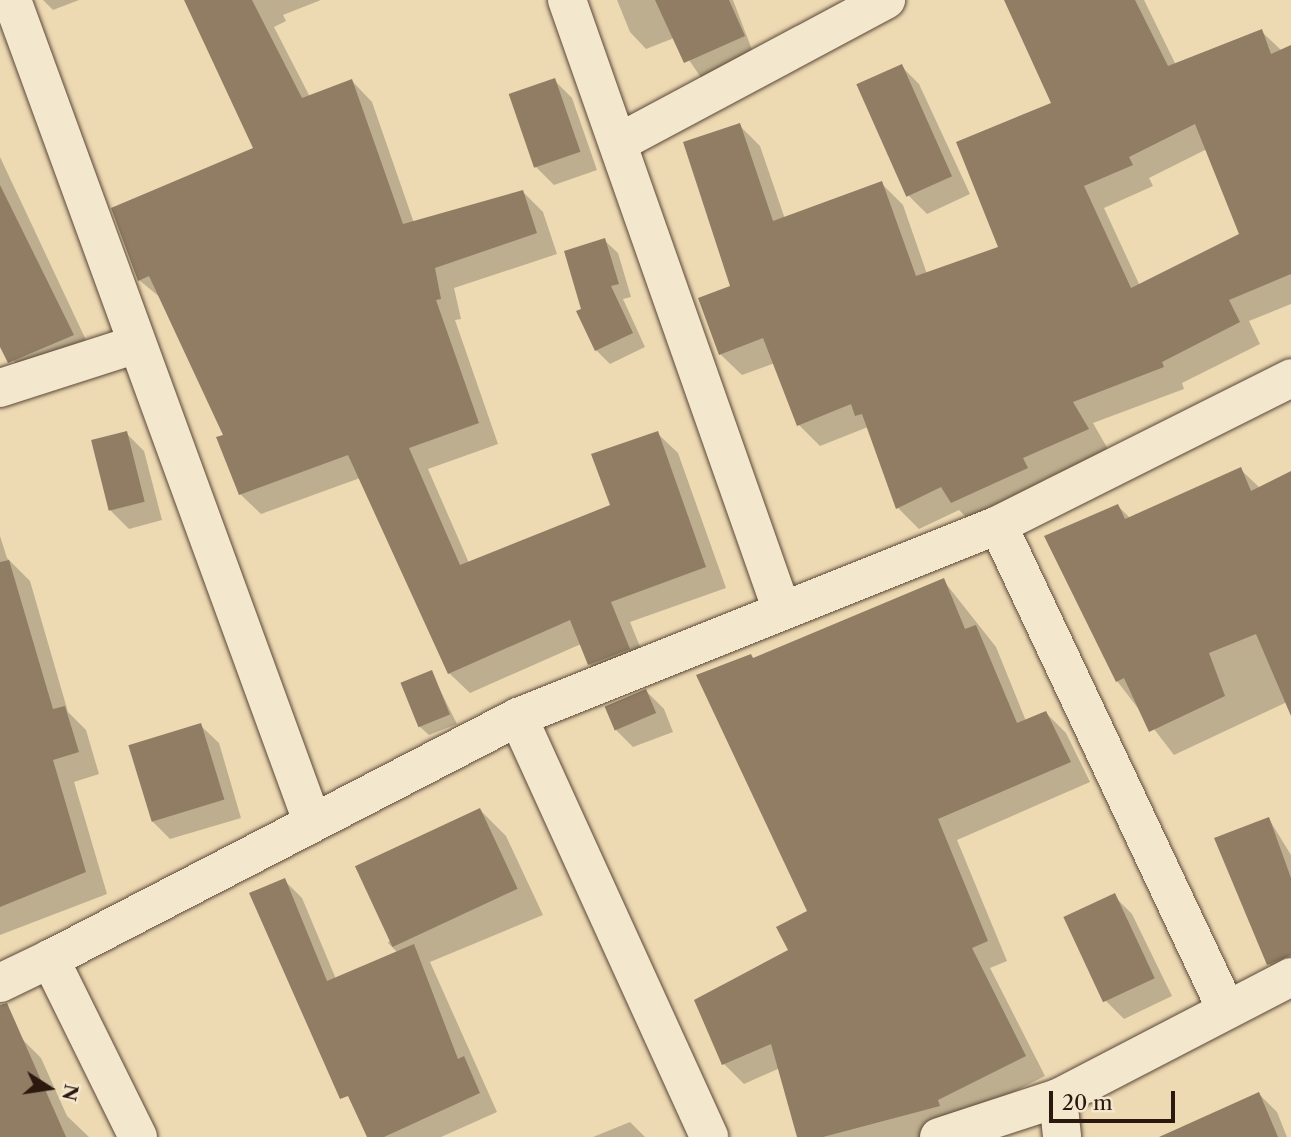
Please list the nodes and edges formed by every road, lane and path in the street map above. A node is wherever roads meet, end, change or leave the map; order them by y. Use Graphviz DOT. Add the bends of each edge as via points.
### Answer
graph roads {
  1 [pos="12,0"];
  2 [pos="567,0"];
  3 [pos="886,0"];
  4 [pos="618,143"];
  5 [pos="138,344"];
  6 [pos="1291,378"];
  7 [pos="0,387"];
  8 [pos="998,525"];
  9 [pos="781,608"];
  10 [pos="518,718"];
  11 [pos="312,821"];
  12 [pos="50,959"];
  13 [pos="1291,977"];
  14 [pos="0,983"];
  15 [pos="1225,1007"];
  16 [pos="1058,1098"];
  17 [pos="138,1137"];
  18 [pos="709,1137"];
  19 [pos="939,1137"];
  20 [pos="1062,1137"];
  1 -- 5 [label="street"];
  2 -- 4 [label="street"];
  3 -- 4 [label="street"];
  4 -- 9 [label="street"];
  5 -- 7 [label="street"];
  5 -- 11 [label="street"];
  6 -- 8 [label="street"];
  8 -- 9 [label="street"];
  8 -- 15 [label="street"];
  9 -- 10 [label="street"];
  10 -- 11 [label="street"];
  10 -- 18 [label="street"];
  11 -- 12 [label="street"];
  12 -- 14 [label="street"];
  12 -- 17 [label="street"];
  13 -- 15 [label="street"];
  15 -- 16 [label="street"];
  16 -- 19 [label="street"];
  16 -- 20 [label="street"];
}
